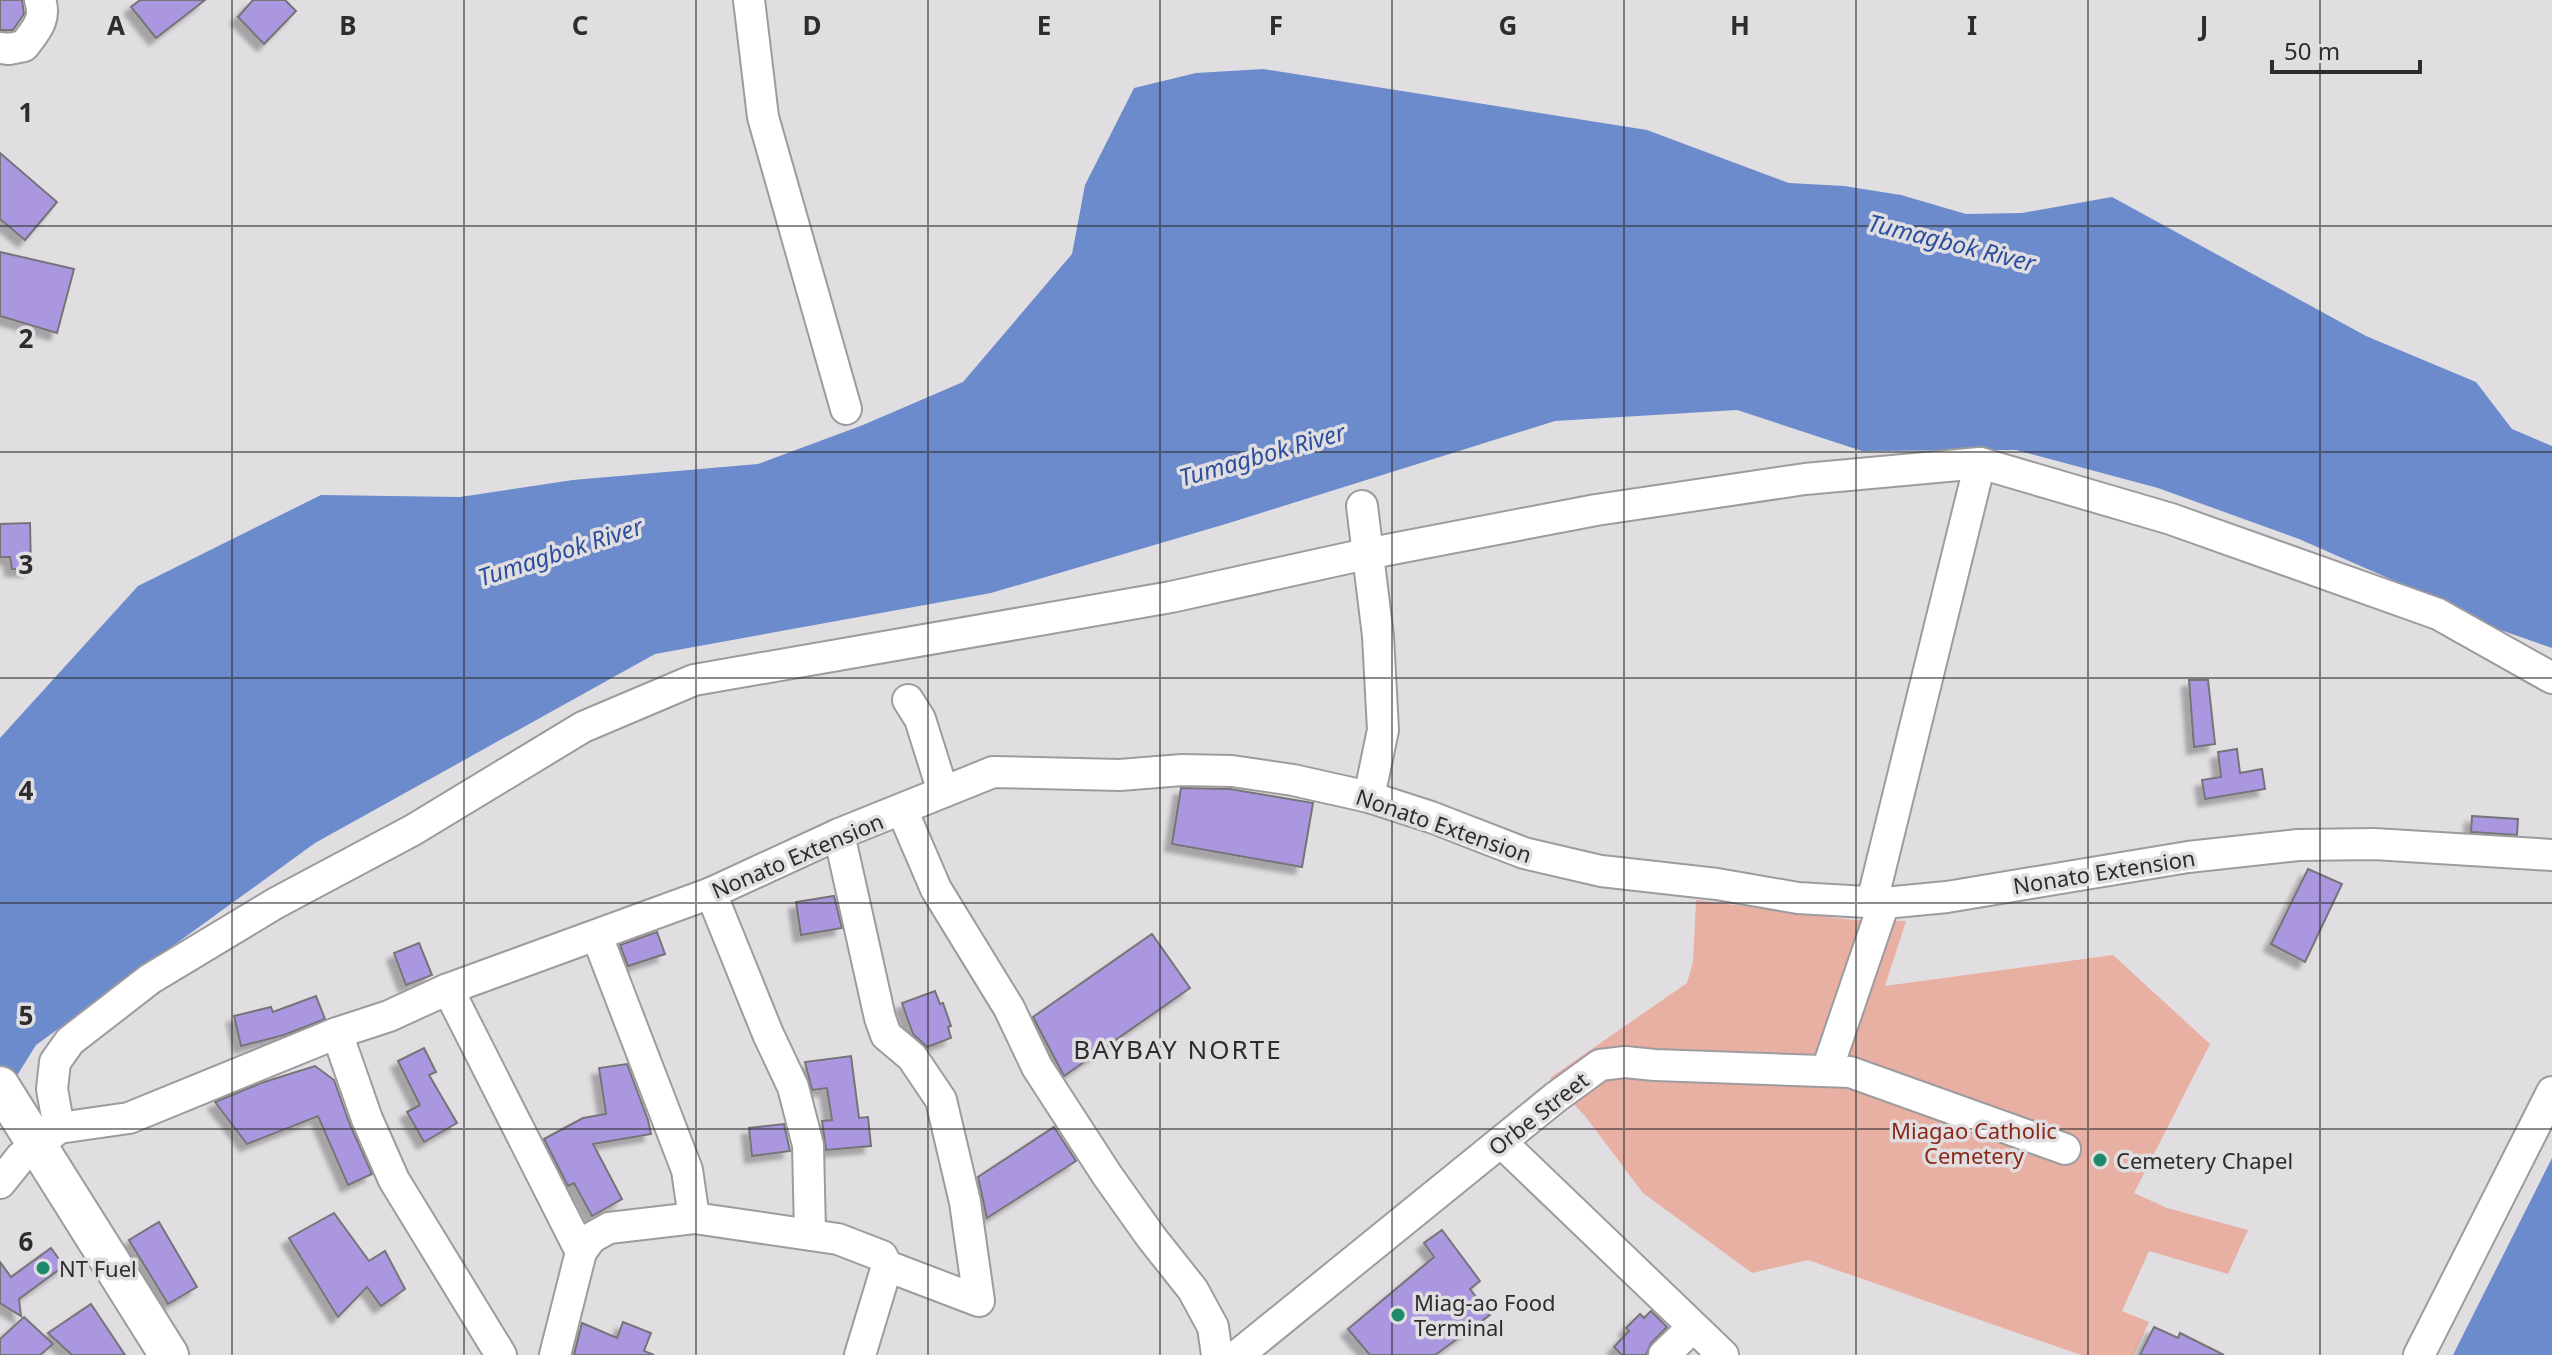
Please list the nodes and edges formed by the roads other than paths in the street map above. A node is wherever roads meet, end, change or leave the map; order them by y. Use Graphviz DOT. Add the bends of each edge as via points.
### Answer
graph roads {
  1 [pos="40,0"];
  2 [pos="749,0"];
  3 [pos="0,48"];
  4 [pos="846,409"];
  5 [pos="1980,463"];
  6 [pos="1362,506"];
  7 [pos="1366,554"];
  8 [pos="2552,678"];
  9 [pos="908,700"];
  10 [pos="943,792"];
  11 [pos="1369,797"];
  12 [pos="902,810"];
  13 [pos="839,834"];
  14 [pos="2552,855"];
  15 [pos="711,893"];
  16 [pos="1878,903"];
  17 [pos="597,936"];
  18 [pos="448,989"];
  19 [pos="337,1033"];
  20 [pos="1827,1070"];
  21 [pos="2552,1092"];
  22 [pos="23,1131"];
  23 [pos="1501,1142"];
  24 [pos="2065,1149"];
  25 [pos="0,1183"];
  26 [pos="694,1218"];
  27 [pos="810,1233"];
  28 [pos="581,1252"];
  29 [pos="887,1266"];
  30 [pos="1693,1327"];
  31 [pos="169,1355"];
  32 [pos="501,1355"];
  33 [pos="555,1355"];
  34 [pos="860,1355"];
  35 [pos="1217,1355"];
  36 [pos="1238,1355"];
  37 [pos="1664,1355"];
  38 [pos="1723,1355"];
  39 [pos="2419,1355"];
  1 -- 3 [label="street" via="41,23 24,46"];
  2 -- 4 [label="street" via="763,117"];
  5 -- 7 [label="street" via="1805,479 1596,510"];
  5 -- 8 [label="street" via="2171,519 2438,614"];
  5 -- 16 [label="street"];
  6 -- 7 [label="street"];
  7 -- 11 [label="street" via="1378,636 1383,730"];
  7 -- 22 [label="street" via="1171,597 694,680 583,727 150,979 70,1041 55,1062 52,1089"];
  9 -- 10 [label="street" via="920,719"];
  10 -- 11 [label="street, Nonato Extension" via="993,772 1120,775 1220,770"];
  10 -- 12 [label="street, Nonato Extension"];
  11 -- 16 [label="street, Nonato Extension" via="1524,853 1601,871 1798,898"];
  12 -- 13 [label="street, Nonato Extension"];
  12 -- 35 [label="street" via="936,889 1009,1008 1037,1067 1116,1188 1193,1290 1213,1327"];
  13 -- 15 [label="street, Nonato Extension"];
  13 -- 29 [label="street" via="886,1035 912,1057 941,1100 965,1202 979,1301"];
  14 -- 16 [label="street, Nonato Extension" via="2298,845"];
  15 -- 17 [label="street, Nonato Extension"];
  15 -- 27 [label="street" via="793,1087 808,1145"];
  16 -- 20 [label="street"];
  17 -- 18 [label="street, Nonato Extension"];
  17 -- 26 [label="street" via="687,1170"];
  18 -- 19 [label="street, Nonato Extension"];
  18 -- 28 [label="street"];
  19 -- 22 [label="street, Nonato Extension" via="129,1118"];
  19 -- 32 [label="street" via="394,1180"];
  20 -- 23 [label="street, Orbe Street" via="1600,1065"];
  20 -- 24 [label="street, Orbe Street" via="1850,1072"];
  21 -- 39 [label="street"];
  22 -- 25 [label="street"];
  22 -- 31 [label="main road"];
  23 -- 30 [label="street"];
  23 -- 36 [label="street, Orbe Street"];
  26 -- 27 [label="street"];
  26 -- 28 [label="street" via="609,1228 591,1238"];
  27 -- 29 [label="street" via="882,1256"];
  28 -- 33 [label="street"];
  29 -- 34 [label="street"];
  30 -- 37 [label="street"];
  30 -- 38 [label="street"];
}
